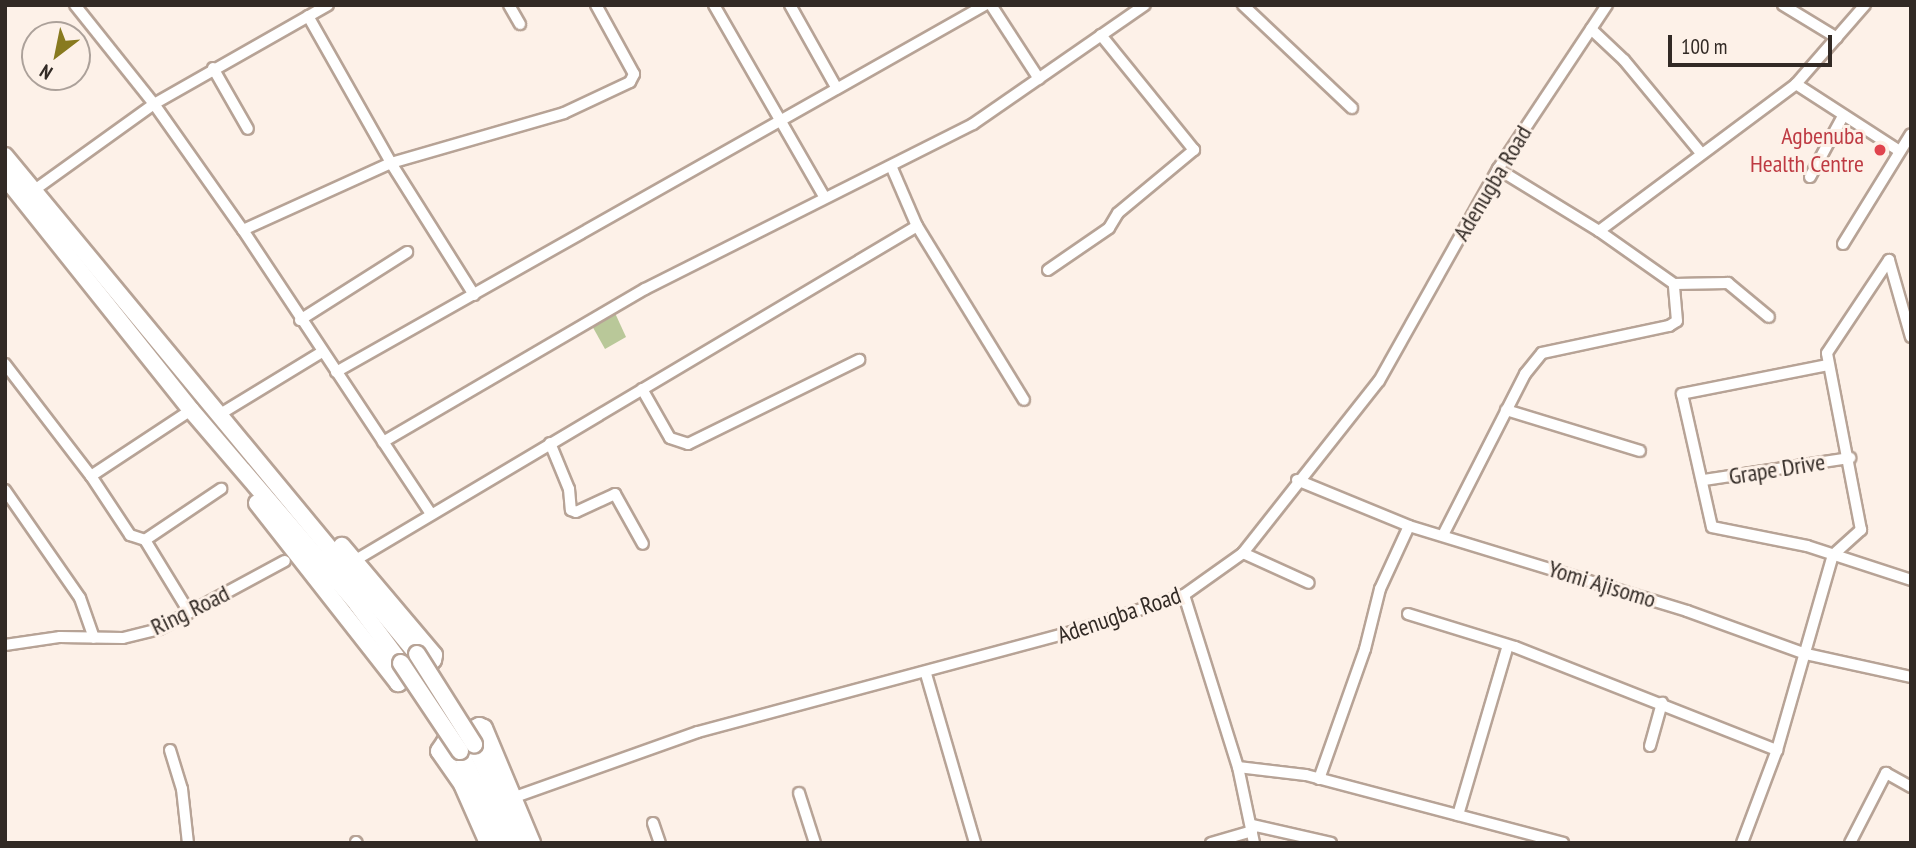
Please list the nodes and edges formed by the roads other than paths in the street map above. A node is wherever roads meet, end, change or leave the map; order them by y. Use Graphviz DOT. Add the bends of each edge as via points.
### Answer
graph roads {
  1 [pos="75,5"];
  2 [pos="328,5"];
  3 [pos="509,5"];
  4 [pos="596,5"];
  5 [pos="714,5"];
  6 [pos="790,5"];
  7 [pos="985,5"];
  8 [pos="991,5"];
  9 [pos="1145,5"];
  10 [pos="1243,5"];
  11 [pos="1607,5"];
  12 [pos="1783,5"];
  13 [pos="1865,5"];
  14 [pos="308,16"];
  15 [pos="520,24"];
  16 [pos="1591,29"];
  17 [pos="1101,35"];
  18 [pos="1837,38"];
  19 [pos="213,68"];
  20 [pos="1039,79"];
  21 [pos="1796,84"];
  22 [pos="836,87"];
  23 [pos="154,104"];
  24 [pos="1352,108"];
  25 [pos="1843,116"];
  26 [pos="784,122"];
  27 [pos="248,129"];
  28 [pos="1911,134"];
  29 [pos="1898,150"];
  30 [pos="1701,153"];
  31 [pos="5,156"];
  32 [pos="391,163"];
  33 [pos="892,168"];
  34 [pos="1498,169"];
  35 [pos="5,177"];
  36 [pos="1810,177"];
  37 [pos="33,191"];
  38 [pos="824,196"];
  39 [pos="917,226"];
  40 [pos="243,230"];
  41 [pos="1599,231"];
  42 [pos="1843,244"];
  43 [pos="407,252"];
  44 [pos="1048,270"];
  45 [pos="1674,284"];
  46 [pos="474,295"];
  47 [pos="1769,317"];
  48 [pos="300,320"];
  49 [pos="1911,337"];
  50 [pos="322,352"];
  51 [pos="859,360"];
  52 [pos="5,364"];
  53 [pos="1828,365"];
  54 [pos="336,372"];
  55 [pos="642,390"];
  56 [pos="1024,400"];
  57 [pos="1506,410"];
  58 [pos="185,414"];
  59 [pos="217,416"];
  60 [pos="383,442"];
  61 [pos="550,443"];
  62 [pos="1640,451"];
  63 [pos="1850,458"];
  64 [pos="259,461"];
  65 [pos="241,470"];
  66 [pos="91,475"];
  67 [pos="1297,480"];
  68 [pos="1703,480"];
  69 [pos="221,489"];
  70 [pos="5,490"];
  71 [pos="430,512"];
  72 [pos="1409,526"];
  73 [pos="1443,535"];
  74 [pos="145,540"];
  75 [pos="643,544"];
  76 [pos="1243,553"];
  77 [pos="1833,555"];
  78 [pos="285,561"];
  79 [pos="354,561"];
  80 [pos="1911,580"];
  81 [pos="1309,583"];
  82 [pos="1184,595"];
  83 [pos="189,612"];
  84 [pos="1408,614"];
  85 [pos="94,638"];
  86 [pos="5,645"];
  87 [pos="1507,648"];
  88 [pos="1806,654"];
  89 [pos="926,674"];
  90 [pos="1911,677"];
  91 [pos="1662,703"];
  92 [pos="1650,746"];
  93 [pos="467,747"];
  94 [pos="170,750"];
  95 [pos="1777,750"];
  96 [pos="1238,767"];
  97 [pos="1319,779"];
  98 [pos="1911,787"];
  99 [pos="799,793"];
  100 [pos="515,797"];
  101 [pos="1458,815"];
  102 [pos="653,823"];
  103 [pos="1252,833"];
  104 [pos="188,843"];
  105 [pos="488,843"];
  106 [pos="503,843"];
  107 [pos="519,843"];
  108 [pos="532,843"];
  109 [pos="660,843"];
  110 [pos="815,843"];
  111 [pos="975,843"];
  112 [pos="1211,843"];
  113 [pos="1331,843"];
  114 [pos="1563,843"];
  115 [pos="1742,843"];
  116 [pos="1850,843"];
  1 -- 23 [label="street"];
  2 -- 14 [label="street"];
  3 -- 15 [label="street"];
  4 -- 32 [label="street" via="634,74 631,82 564,113"];
  5 -- 26 [label="street"];
  6 -- 22 [label="street"];
  7 -- 22 [label="street"];
  8 -- 20 [label="street"];
  9 -- 17 [label="street"];
  10 -- 24 [label="street"];
  11 -- 16 [label="street, Adenugba Road"];
  12 -- 18 [label="street"];
  13 -- 18 [label="street"];
  14 -- 19 [label="street"];
  14 -- 32 [label="street"];
  16 -- 30 [label="street" via="1624,60"];
  16 -- 34 [label="street, Adenugba Road"];
  17 -- 20 [label="street"];
  17 -- 44 [label="street" via="1195,150 1118,214 1109,228"];
  18 -- 21 [label="street"];
  19 -- 23 [label="street"];
  19 -- 27 [label="street"];
  20 -- 33 [label="street" via="973,124"];
  21 -- 25 [label="street"];
  21 -- 30 [label="street"];
  22 -- 26 [label="street"];
  23 -- 37 [label="street"];
  23 -- 40 [label="street"];
  25 -- 29 [label="street"];
  25 -- 36 [label="street"];
  26 -- 38 [label="street"];
  26 -- 46 [label="street"];
  28 -- 29 [label="street"];
  29 -- 42 [label="street"];
  30 -- 41 [label="street"];
  31 -- 37 [label="street"];
  32 -- 40 [label="street"];
  32 -- 46 [label="street"];
  33 -- 38 [label="street"];
  33 -- 39 [label="street"];
  34 -- 41 [label="street"];
  34 -- 67 [label="street, Adenugba Road" via="1379,382"];
  35 -- 65 [label="street"];
  37 -- 59 [label="street"];
  38 -- 60 [label="street" via="645,289"];
  39 -- 55 [label="street"];
  39 -- 56 [label="street"];
  40 -- 48 [label="street"];
  41 -- 45 [label="street"];
  43 -- 48 [label="street"];
  45 -- 47 [label="street" via="1728,283"];
  45 -- 57 [label="street" via="1677,321 1542,353"];
  46 -- 54 [label="street"];
  48 -- 50 [label="street"];
  49 -- 53 [label="street" via="1889,260 1831,341"];
  50 -- 54 [label="street"];
  50 -- 59 [label="street"];
  51 -- 55 [label="street" via="688,444 670,438"];
  52 -- 66 [label="street"];
  53 -- 63 [label="street"];
  53 -- 68 [label="street" via="1682,394"];
  54 -- 60 [label="street"];
  55 -- 61 [label="street"];
  57 -- 62 [label="street"];
  57 -- 73 [label="street"];
  58 -- 66 [label="street"];
  59 -- 64 [label="street"];
  60 -- 71 [label="street"];
  61 -- 71 [label="street"];
  61 -- 75 [label="street" via="569,489 571,510 576,512 615,494"];
  63 -- 68 [label="street, Grape Drive"];
  63 -- 77 [label="street" via="1863,522 1855,540"];
  64 -- 79 [label="street" via="288,486"];
  64 -- 93 [label="street, bridge" via="416,654"];
  65 -- 79 [label="street" via="250,495 398,683 434,655"];
  65 -- 93 [label="street, bridge" via="357,604"];
  66 -- 74 [label="street" via="130,534"];
  67 -- 72 [label="street, Yomi Ajisomo"];
  67 -- 76 [label="street, Adenugba Road"];
  68 -- 77 [label="street" via="1712,527"];
  69 -- 74 [label="street"];
  70 -- 85 [label="street" via="80,598"];
  71 -- 79 [label="street"];
  72 -- 73 [label="street, Yomi Ajisomo"];
  72 -- 97 [label="street" via="1380,589 1365,649"];
  73 -- 88 [label="street, Yomi Ajisomo" via="1687,611"];
  74 -- 83 [label="street"];
  76 -- 81 [label="street"];
  76 -- 82 [label="street, Adenugba Road"];
  77 -- 80 [label="street"];
  77 -- 88 [label="street"];
  78 -- 83 [label="street, Ring Road"];
  82 -- 89 [label="street, Adenugba Road"];
  82 -- 96 [label="street"];
  83 -- 85 [label="street, Ring Road" via="159,629 123,638"];
  84 -- 87 [label="street"];
  85 -- 86 [label="street, Ring Road" via="60,637"];
  87 -- 91 [label="street" via="1515,647"];
  87 -- 101 [label="street"];
  88 -- 90 [label="street, Yomi Ajisomo"];
  88 -- 95 [label="street"];
  89 -- 100 [label="street, Adenugba Road" via="698,732"];
  89 -- 111 [label="street"];
  91 -- 92 [label="street"];
  91 -- 95 [label="street"];
  93 -- 106 [label="street"];
  93 -- 107 [label="street"];
  94 -- 104 [label="street" via="182,789"];
  95 -- 115 [label="street"];
  96 -- 97 [label="street"];
  96 -- 103 [label="street"];
  97 -- 101 [label="street"];
  98 -- 116 [label="street" via="1886,773"];
  99 -- 110 [label="street"];
  100 -- 105 [label="street" via="484,728 471,727 440,746"];
  100 -- 108 [label="street"];
  101 -- 114 [label="street"];
  102 -- 109 [label="street"];
  103 -- 112 [label="street"];
  103 -- 113 [label="street"];
}
